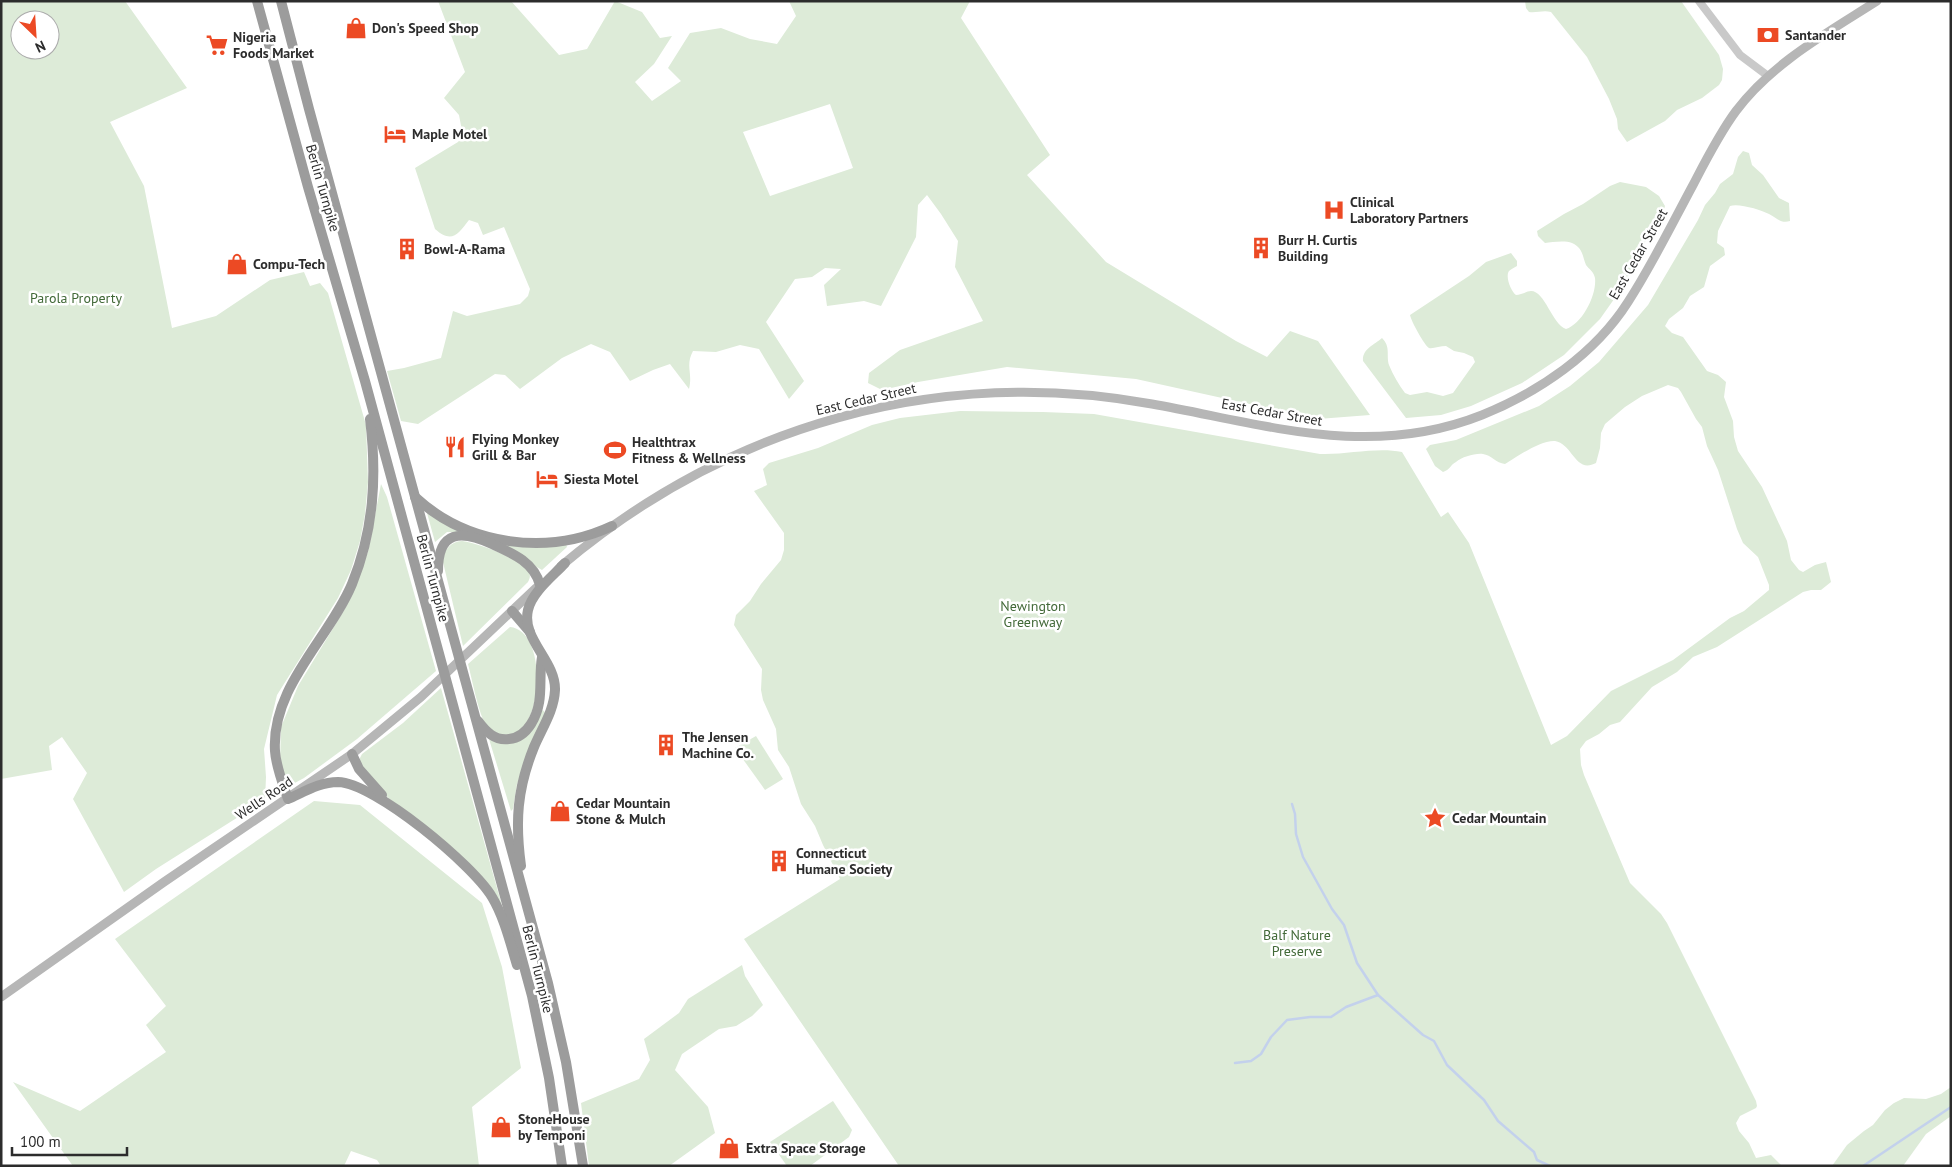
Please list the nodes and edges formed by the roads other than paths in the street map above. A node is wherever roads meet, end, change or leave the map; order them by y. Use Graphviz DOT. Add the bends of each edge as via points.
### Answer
graph roads {
  1 [pos="257,1"];
  2 [pos="281,1"];
  3 [pos="1699,1"];
  4 [pos="1877,1"];
  5 [pos="1768,76"];
  6 [pos="365,381"];
  7 [pos="414,496"];
  8 [pos="612,526"];
  9 [pos="477,535"];
  10 [pos="565,563"];
  11 [pos="540,585"];
  12 [pos="439,587"];
  13 [pos="524,600"];
  14 [pos="512,611"];
  15 [pos="530,633"];
  16 [pos="542,657"];
  17 [pos="474,714"];
  18 [pos="352,754"];
  19 [pos="288,799"];
  20 [pos="394,807"];
  21 [pos="526,904"];
  22 [pos="1,997"];
  23 [pos="544,1051"];
  24 [pos="562,1166"];
  25 [pos="583,1166"];
  1 -- 6 [label="highway, Berlin Turnpike"];
  2 -- 7 [label="highway, Berlin Turnpike"];
  3 -- 5 [label="street" via="1740,55"];
  4 -- 5 [label="main road, East Cedar Street" via="1804,47"];
  5 -- 8 [label="main road, East Cedar Street" via="1738,108 1717,139 1628,303 1595,341 1562,370 1516,399 1463,422 1418,433 1351,438 1098,396 1019,392 944,397 849,414 774,438 694,474"];
  6 -- 19 [label="highway" via="374,467 370,520 363,554 348,594 297,675 280,717 275,752"];
  6 -- 23 [label="highway, Berlin Turnpike"];
  7 -- 9 [label="highway" via="437,514"];
  7 -- 12 [label="highway, Berlin Turnpike"];
  8 -- 9 [label="highway" via="578,539 543,544"];
  8 -- 10 [label="main road, East Cedar Street"];
  9 -- 11 [label="highway" via="522,560 534,571"];
  9 -- 12 [label="highway" via="460,535 444,543 439,554"];
  10 -- 11 [label="main road, East Cedar Street"];
  10 -- 15 [label="highway" via="530,603 527,616"];
  11 -- 13 [label="main road, East Cedar Street"];
  12 -- 17 [label="highway, Berlin Turnpike"];
  13 -- 14 [label="main road, Wells Road"];
  14 -- 15 [label="highway"];
  14 -- 18 [label="main road, Wells Road" via="408,709"];
  15 -- 16 [label="highway"];
  16 -- 17 [label="highway" via="539,706 524,733 506,740 493,737 482,728"];
  16 -- 21 [label="highway" via="550,666 555,691 551,712 522,782 518,805 517,840"];
  17 -- 21 [label="highway, Berlin Turnpike"];
  18 -- 19 [label="main road, Wells Road"];
  18 -- 20 [label="highway" via="359,769"];
  19 -- 20 [label="highway" via="324,784 340,782 361,788"];
  19 -- 22 [label="main road, Wells Road"];
  20 -- 23 [label="highway" via="472,872 492,896"];
  21 -- 25 [label="highway, Berlin Turnpike" via="555,1009"];
  23 -- 24 [label="highway, Berlin Turnpike"];
}
